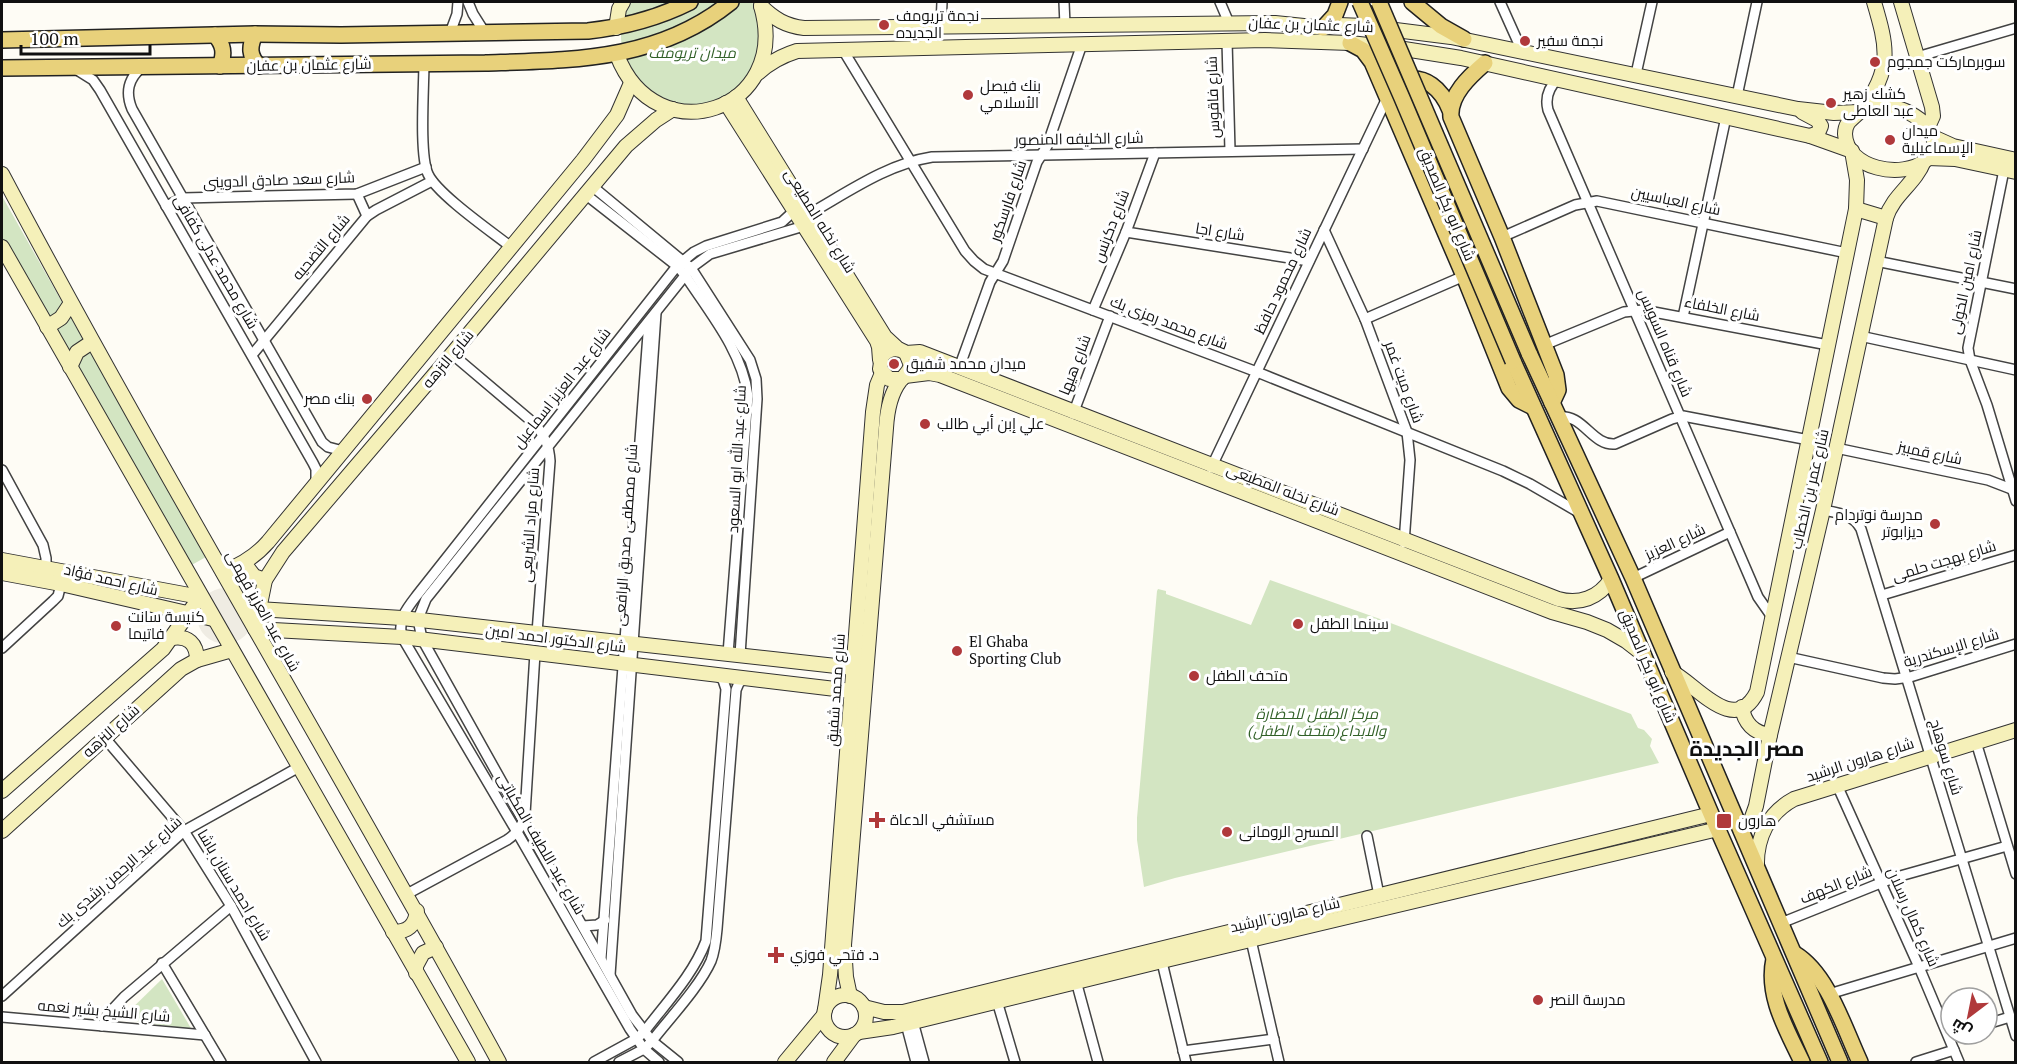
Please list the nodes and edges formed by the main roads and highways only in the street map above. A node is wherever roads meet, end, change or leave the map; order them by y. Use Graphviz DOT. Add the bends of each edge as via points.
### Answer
graph roads {
  1 [pos="690,2"];
  2 [pos="731,2"];
  3 [pos="1340,2"];
  4 [pos="1360,2"];
  5 [pos="1379,2"];
  6 [pos="1412,2"];
  7 [pos="1323,28"];
  8 [pos="255,34"];
  9 [pos="215,35"];
  10 [pos="1464,39"];
  11 [pos="2,40"];
  12 [pos="1350,43"];
  13 [pos="1485,63"];
  14 [pos="220,66"];
  15 [pos="259,66"];
  16 [pos="2,68"];
  17 [pos="1387,98"];
  18 [pos="1450,110"];
  19 [pos="1552,403"];
  20 [pos="1533,407"];
  21 [pos="1793,953"];
  22 [pos="1774,959"];
  23 [pos="1802,1062"];
  24 [pos="1820,1062"];
  25 [pos="1840,1062"];
  26 [pos="1860,1062"];
  1 -- 8 [label="main road, شارع عثمان بن عفان" via="616,28 588,31"];
  2 -- 15 [label="main road, شارع عثمان بن عفان" via="685,32 617,55 536,61"];
  3 -- 7 [label="main road"];
  4 -- 20 [label="main road, شارع ابو بكر الصديق, bridge"];
  5 -- 19 [label="main road, شارع ابو بكر الصديق, bridge"];
  6 -- 10 [label="main road"];
  8 -- 9 [label="main road, شارع عثمان بن عفان"];
  8 -- 15 [label="main road" via="251,53"];
  9 -- 11 [label="main road, شارع عثمان بن عفان"];
  9 -- 14 [label="main road" via="223,48"];
  12 -- 17 [label="main road, شارع ابو بكر الصديق" via="1370,58"];
  13 -- 18 [label="main road" via="1458,93"];
  14 -- 15 [label="main road, شارع عثمان بن عفان"];
  14 -- 16 [label="main road, شارع عثمان بن عفان"];
  17 -- 18 [label="main road" via="1400,83 1422,80 1438,90"];
  17 -- 20 [label="main road, شارع ابو بكر الصديق" via="1510,392"];
  18 -- 19 [label="main road" via="1557,378 1558,390"];
  19 -- 21 [label="main road, شارع ابو بكر الصديق" via="1633,578"];
  20 -- 22 [label="main road, شارع ابو بكر الصديق"];
  21 -- 25 [label="main road, شارع ابو بكر الصديق"];
  21 -- 26 [label="main road, شارع ابو بكر الصديق" via="1815,970"];
  22 -- 23 [label="main road, شارع ابو بكر الصديق" via="1774,998"];
  22 -- 24 [label="main road, شارع ابو بكر الصديق"];
}
